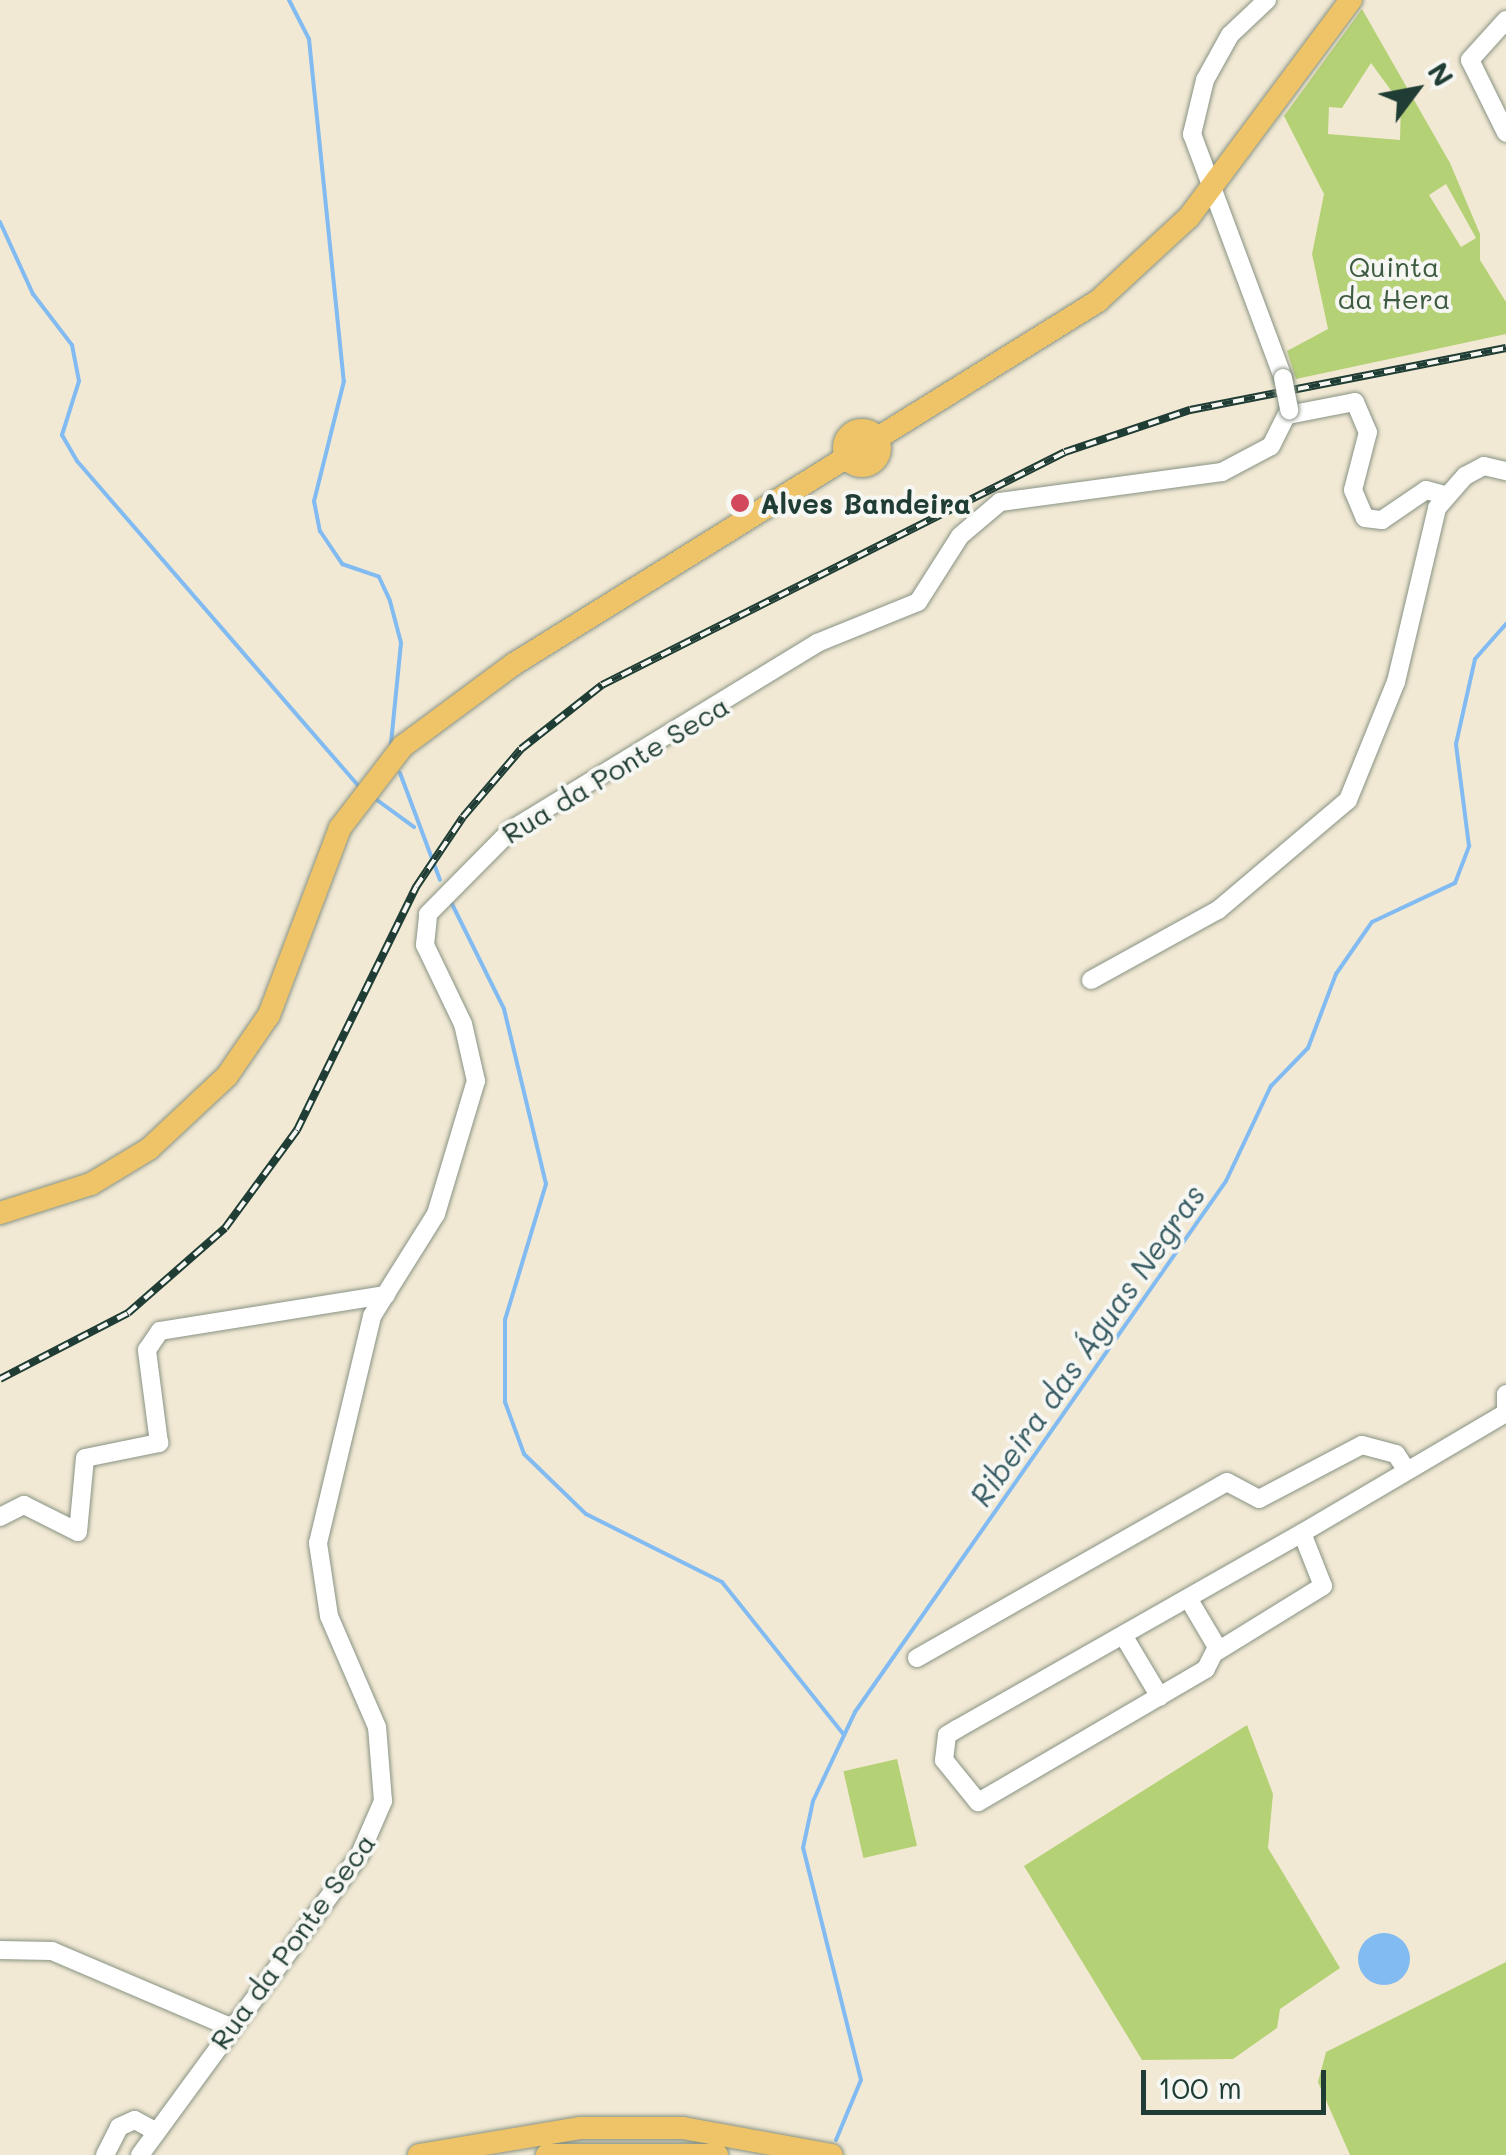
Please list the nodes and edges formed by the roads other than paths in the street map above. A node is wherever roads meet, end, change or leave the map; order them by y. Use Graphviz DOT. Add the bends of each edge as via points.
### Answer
graph roads {
  1 [pos="1267,0"];
  2 [pos="1351,0"];
  3 [pos="1506,20"];
  4 [pos="1506,133"];
  5 [pos="1208,192"];
  6 [pos="1289,412"];
  7 [pos="1506,471"];
  8 [pos="1445,495"];
  9 [pos="1091,980"];
  10 [pos="0,1213"];
  11 [pos="386,1295"];
  12 [pos="1506,1394"];
  13 [pos="1506,1413"];
  14 [pos="1407,1471"];
  15 [pos="0,1516"];
  16 [pos="1302,1533"];
  17 [pos="1188,1598"];
  18 [pos="1123,1635"];
  19 [pos="1216,1652"];
  20 [pos="917,1658"];
  21 [pos="1160,1697"];
  22 [pos="0,1950"];
  23 [pos="230,2027"];
  24 [pos="152,2130"];
  25 [pos="542,2145"];
  26 [pos="507,2150"];
  27 [pos="105,2155"];
  28 [pos="140,2155"];
  29 [pos="419,2155"];
  30 [pos="716,2155"];
  31 [pos="832,2155"];
  1 -- 5 [label="street" via="1230,35 1194,109"];
  2 -- 5 [label="main road"];
  3 -- 4 [label="street" via="1470,60"];
  5 -- 6 [label="street, bridge" via="1283,378"];
  5 -- 10 [label="main road" via="1098,302 877,440 873,462 847,458 444,711 402,746 340,828 269,1016 227,1076 149,1149 91,1184"];
  6 -- 8 [label="street" via="1354,402 1368,432 1353,490 1366,518 1382,520 1426,490"];
  6 -- 11 [label="street, Rua da Ponte Seca" via="1271,446 1222,472 1000,502 960,536 918,602 817,643 485,847 424,931 472,1052 469,1115 436,1214"];
  7 -- 8 [label="street" via="1484,466"];
  8 -- 9 [label="street" via="1418,562 1396,682 1348,800 1218,910"];
  11 -- 15 [label="street" via="160,1331 147,1350 160,1442 85,1458 78,1532 24,1505"];
  11 -- 23 [label="street, Rua da Ponte Seca" via="372,1316 318,1543 329,1616 378,1727 384,1802 360,1854"];
  12 -- 13 [label="street"];
  13 -- 14 [label="street"];
  14 -- 16 [label="street"];
  14 -- 20 [label="street" via="1396,1454 1362,1445 1259,1499 1227,1482"];
  16 -- 17 [label="street"];
  16 -- 19 [label="street" via="1323,1586"];
  17 -- 18 [label="street"];
  17 -- 19 [label="street"];
  18 -- 21 [label="street"];
  18 -- 21 [label="street" via="947,1735 944,1760 978,1802"];
  19 -- 21 [label="street" via="1206,1669"];
  22 -- 23 [label="street" via="52,1951"];
  23 -- 24 [label="street, Rua da Ponte Seca"];
  24 -- 27 [label="street" via="135,2120 119,2127"];
  24 -- 28 [label="street, Rua da Ponte Seca"];
  25 -- 26 [label="main road"];
  25 -- 30 [label="main road"];
  25 -- 31 [label="main road" via="683,2128"];
  26 -- 29 [label="main road"];
}
